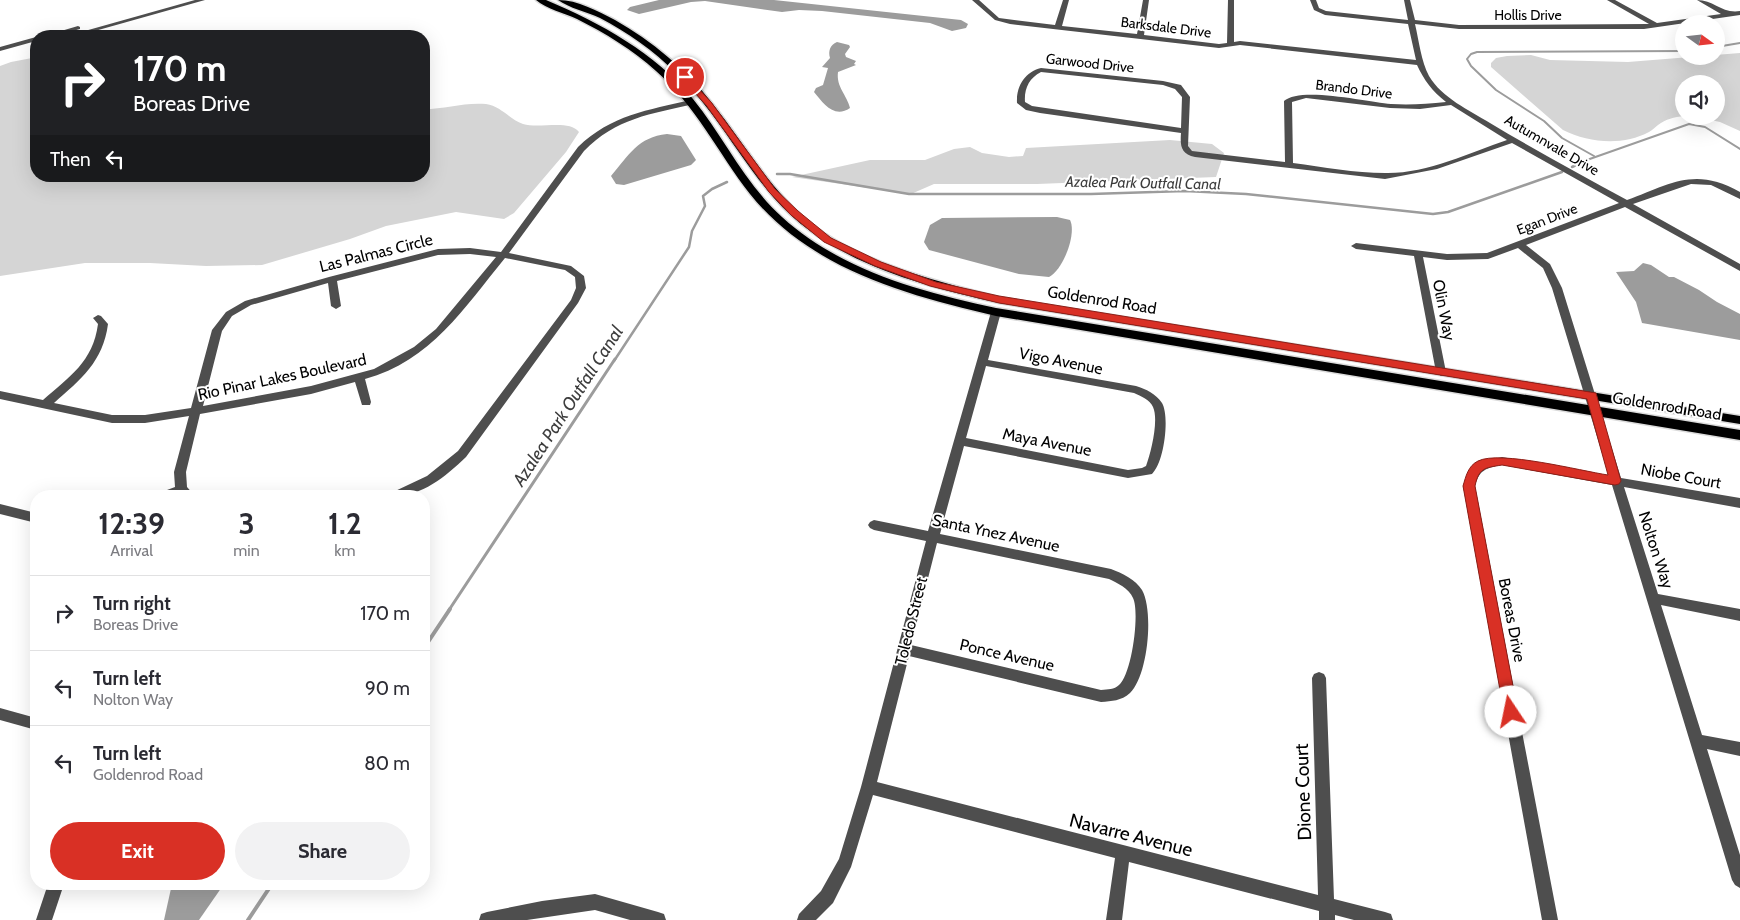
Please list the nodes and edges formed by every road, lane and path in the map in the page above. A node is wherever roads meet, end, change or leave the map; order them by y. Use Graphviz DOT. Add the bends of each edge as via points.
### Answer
graph roads {
  1 [pos="178,0"];
  2 [pos="202,0"];
  3 [pos="540,0"];
  4 [pos="548,0"];
  5 [pos="976,0"];
  6 [pos="1066,0"];
  7 [pos="1146,0"];
  8 [pos="1232,0"];
  9 [pos="1313,0"];
  10 [pos="1407,0"];
  11 [pos="1610,0"];
  12 [pos="1700,0"];
  13 [pos="569,1"];
  14 [pos="568,12"];
  15 [pos="1740,13"];
  16 [pos="1729,15"];
  17 [pos="603,18"];
  18 [pos="1412,22"];
  19 [pos="101,24"];
  20 [pos="1655,25"];
  21 [pos="1058,27"];
  22 [pos="74,30"];
  23 [pos="86,30"];
  24 [pos="1140,37"];
  25 [pos="30,41"];
  26 [pos="1230,44"];
  27 [pos="30,48"];
  28 [pos="0,49"];
  29 [pos="0,56"];
  30 [pos="1420,63"];
  31 [pos="678,88"];
  32 [pos="1452,103"];
  33 [pos="709,104"];
  34 [pos="692,105"];
  35 [pos="720,120"];
  36 [pos="1184,131"];
  37 [pos="1513,140"];
  38 [pos="1288,165"];
  39 [pos="1740,196"];
  40 [pos="1627,203"];
  41 [pos="793,231"];
  42 [pos="1520,245"];
  43 [pos="841,246"];
  44 [pos="1356,246"];
  45 [pos="1418,254"];
  46 [pos="503,255"];
  47 [pos="1740,268"];
  48 [pos="332,279"];
  49 [pos="336,306"];
  50 [pos="996,312"];
  51 [pos="98,318"];
  52 [pos="1272,344"];
  53 [pos="1204,346"];
  54 [pos="981,362"];
  55 [pos="1441,372"];
  56 [pos="359,377"];
  57 [pos="0,395"];
  58 [pos="1592,396"];
  59 [pos="366,402"];
  60 [pos="44,405"];
  61 [pos="1595,411"];
  62 [pos="197,412"];
  63 [pos="1740,420"];
  64 [pos="1740,435"];
  65 [pos="960,441"];
  66 [pos="1128,474"];
  67 [pos="1615,481"];
  68 [pos="184,490"];
  69 [pos="408,490"];
  70 [pos="1740,503"];
  71 [pos="0,509"];
  72 [pos="30,516"];
  73 [pos="874,525"];
  74 [pos="933,536"];
  75 [pos="1652,598"];
  76 [pos="1740,615"];
  77 [pos="905,649"];
  78 [pos="1319,678"];
  79 [pos="1101,696"];
  80 [pos="0,714"];
  81 [pos="30,722"];
  82 [pos="1696,740"];
  83 [pos="1740,749"];
  84 [pos="868,787"];
  85 [pos="1123,853"];
  86 [pos="1740,880"];
  87 [pos="54,890"];
  88 [pos="1327,913"];
  89 [pos="44,920"];
  90 [pos="487,920"];
  91 [pos="658,920"];
  92 [pos="805,920"];
  93 [pos="1114,920"];
  94 [pos="1385,920"];
  95 [pos="1550,920"];
  1 -- 19 [label="street"];
  2 -- 19 [label="street"];
  3 -- 14 [label="main road, Goldenrod Road"];
  4 -- 13 [label="main road, Goldenrod Road"];
  5 -- 21 [label="street, Barksdale Drive" via="997,19"];
  6 -- 21 [label="street"];
  7 -- 24 [label="street"];
  8 -- 26 [label="street"];
  9 -- 18 [label="street, Hollis Drive" via="1316,9 1325,13"];
  10 -- 18 [label="street, Autumnvale Drive"];
  11 -- 20 [label="street"];
  12 -- 16 [label="street"];
  13 -- 17 [label="main road, Goldenrod Road"];
  14 -- 17 [label="main road" via="575,10"];
  14 -- 31 [label="main road, Goldenrod Road" via="606,31"];
  15 -- 16 [label="street, Hollis Drive"];
  16 -- 20 [label="street, Hollis Drive"];
  17 -- 33 [label="main road, Goldenrod Road" via="642,41 675,67"];
  18 -- 20 [label="street, Hollis Drive" via="1459,27"];
  18 -- 30 [label="street, Autumnvale Drive"];
  19 -- 22 [label="street"];
  19 -- 23 [label="street"];
  21 -- 24 [label="street, Barksdale Drive"];
  24 -- 26 [label="street, Barksdale Drive" via="1219,46"];
  25 -- 28 [label="street"];
  26 -- 30 [label="street, Barksdale Drive"];
  27 -- 29 [label="street"];
  30 -- 32 [label="street, Autumnvale Drive" via="1436,90"];
  31 -- 33 [label="main road"];
  31 -- 34 [label="main road, Goldenrod Road"];
  32 -- 37 [label="street, Autumnvale Drive"];
  32 -- 38 [label="street, Brando Drive" via="1420,107 1306,96 1293,98 1288,101 1287,110"];
  33 -- 35 [label="main road, Goldenrod Road"];
  34 -- 35 [label="main road" via="704,107"];
  34 -- 41 [label="main road, Goldenrod Road" via="756,198"];
  34 -- 46 [label="street, Rio Pinar Lakes Boulevard" via="612,128 570,165"];
  35 -- 43 [label="main road, Goldenrod Road" via="772,190 794,213 827,240"];
  36 -- 36 [label="street, Garwood Drive" via="1040,111 1021,103 1020,98 1028,76 1041,70 1163,83 1178,87 1186,97"];
  36 -- 38 [label="street, Garwood Drive" via="1184,146 1195,155"];
  37 -- 38 [label="street, Garwood Drive" via="1407,175 1385,176"];
  37 -- 40 [label="street, Autumnvale Drive"];
  39 -- 40 [label="street, Egan Drive" via="1718,184 1694,180"];
  40 -- 42 [label="street, Egan Drive"];
  40 -- 47 [label="street, Autumnvale Drive"];
  41 -- 43 [label="main road" via="834,248"];
  41 -- 50 [label="main road, Goldenrod Road" via="813,246 872,276 934,298"];
  42 -- 45 [label="street, Egan Drive" via="1488,256"];
  42 -- 58 [label="street, Nolton Way" via="1547,266"];
  43 -- 52 [label="main road, Goldenrod Road" via="894,270 971,294"];
  44 -- 45 [label="street, Egan Drive"];
  45 -- 55 [label="street, Olin Way"];
  46 -- 48 [label="street, Las Palmas Circle" via="438,252"];
  46 -- 56 [label="street, Rio Pinar Lakes Boulevard" via="440,331 386,367"];
  46 -- 69 [label="street, Las Palmas Circle" via="568,268 579,276 581,288 462,454 432,479"];
  48 -- 49 [label="street"];
  48 -- 62 [label="street, Las Palmas Circle" via="248,303 229,314 217,330"];
  50 -- 53 [label="main road, Goldenrod Road"];
  50 -- 54 [label="street, Toledo Street"];
  51 -- 60 [label="street" via="103,324 91,360"];
  52 -- 53 [label="main road" via="1253,349 1215,343"];
  52 -- 55 [label="main road, Goldenrod Road"];
  53 -- 61 [label="main road, Goldenrod Road"];
  54 -- 65 [label="street, Toledo Street"];
  54 -- 66 [label="street, Vigo Avenue" via="1147,394 1161,411 1155,459 1144,473"];
  55 -- 58 [label="main road, Goldenrod Road"];
  56 -- 59 [label="street"];
  56 -- 62 [label="street, Rio Pinar Lakes Boulevard"];
  57 -- 60 [label="street, Rio Pinar Lakes Boulevard"];
  58 -- 61 [label="street, Nolton Way"];
  58 -- 63 [label="main road, Goldenrod Road"];
  60 -- 62 [label="street, Rio Pinar Lakes Boulevard" via="112,419 145,419"];
  61 -- 64 [label="main road, Goldenrod Road"];
  61 -- 67 [label="street, Nolton Way"];
  62 -- 68 [label="street, Las Palmas Circle" via="180,472"];
  65 -- 66 [label="street, Maya Avenue"];
  65 -- 74 [label="street, Toledo Street"];
  67 -- 70 [label="street, Niobe Court"];
  67 -- 75 [label="street, Nolton Way"];
  67 -- 95 [label="street, Boreas Drive" via="1502,461 1482,464 1472,473 1469,486"];
  71 -- 72 [label="street"];
  73 -- 74 [label="street, Santa Ynez Avenue"];
  74 -- 77 [label="street, Toledo Street"];
  74 -- 79 [label="street, Santa Ynez Avenue" via="1111,574 1129,583 1140,596 1142,606 1136,673 1129,686 1117,695"];
  75 -- 76 [label="street"];
  75 -- 82 [label="street, Nolton Way"];
  77 -- 79 [label="street, Ponce Avenue"];
  77 -- 84 [label="street, Toledo Street"];
  78 -- 88 [label="street, Dione Court"];
  80 -- 81 [label="street"];
  82 -- 83 [label="street"];
  82 -- 86 [label="street, Nolton Way"];
  84 -- 85 [label="street, Navarre Avenue"];
  84 -- 92 [label="street, Toledo Street" via="846,862 827,897"];
  85 -- 88 [label="street, Navarre Avenue"];
  85 -- 93 [label="street"];
  87 -- 89 [label="street"];
  88 -- 94 [label="street, Navarre Avenue"];
  90 -- 91 [label="street" via="595,902"];
}
